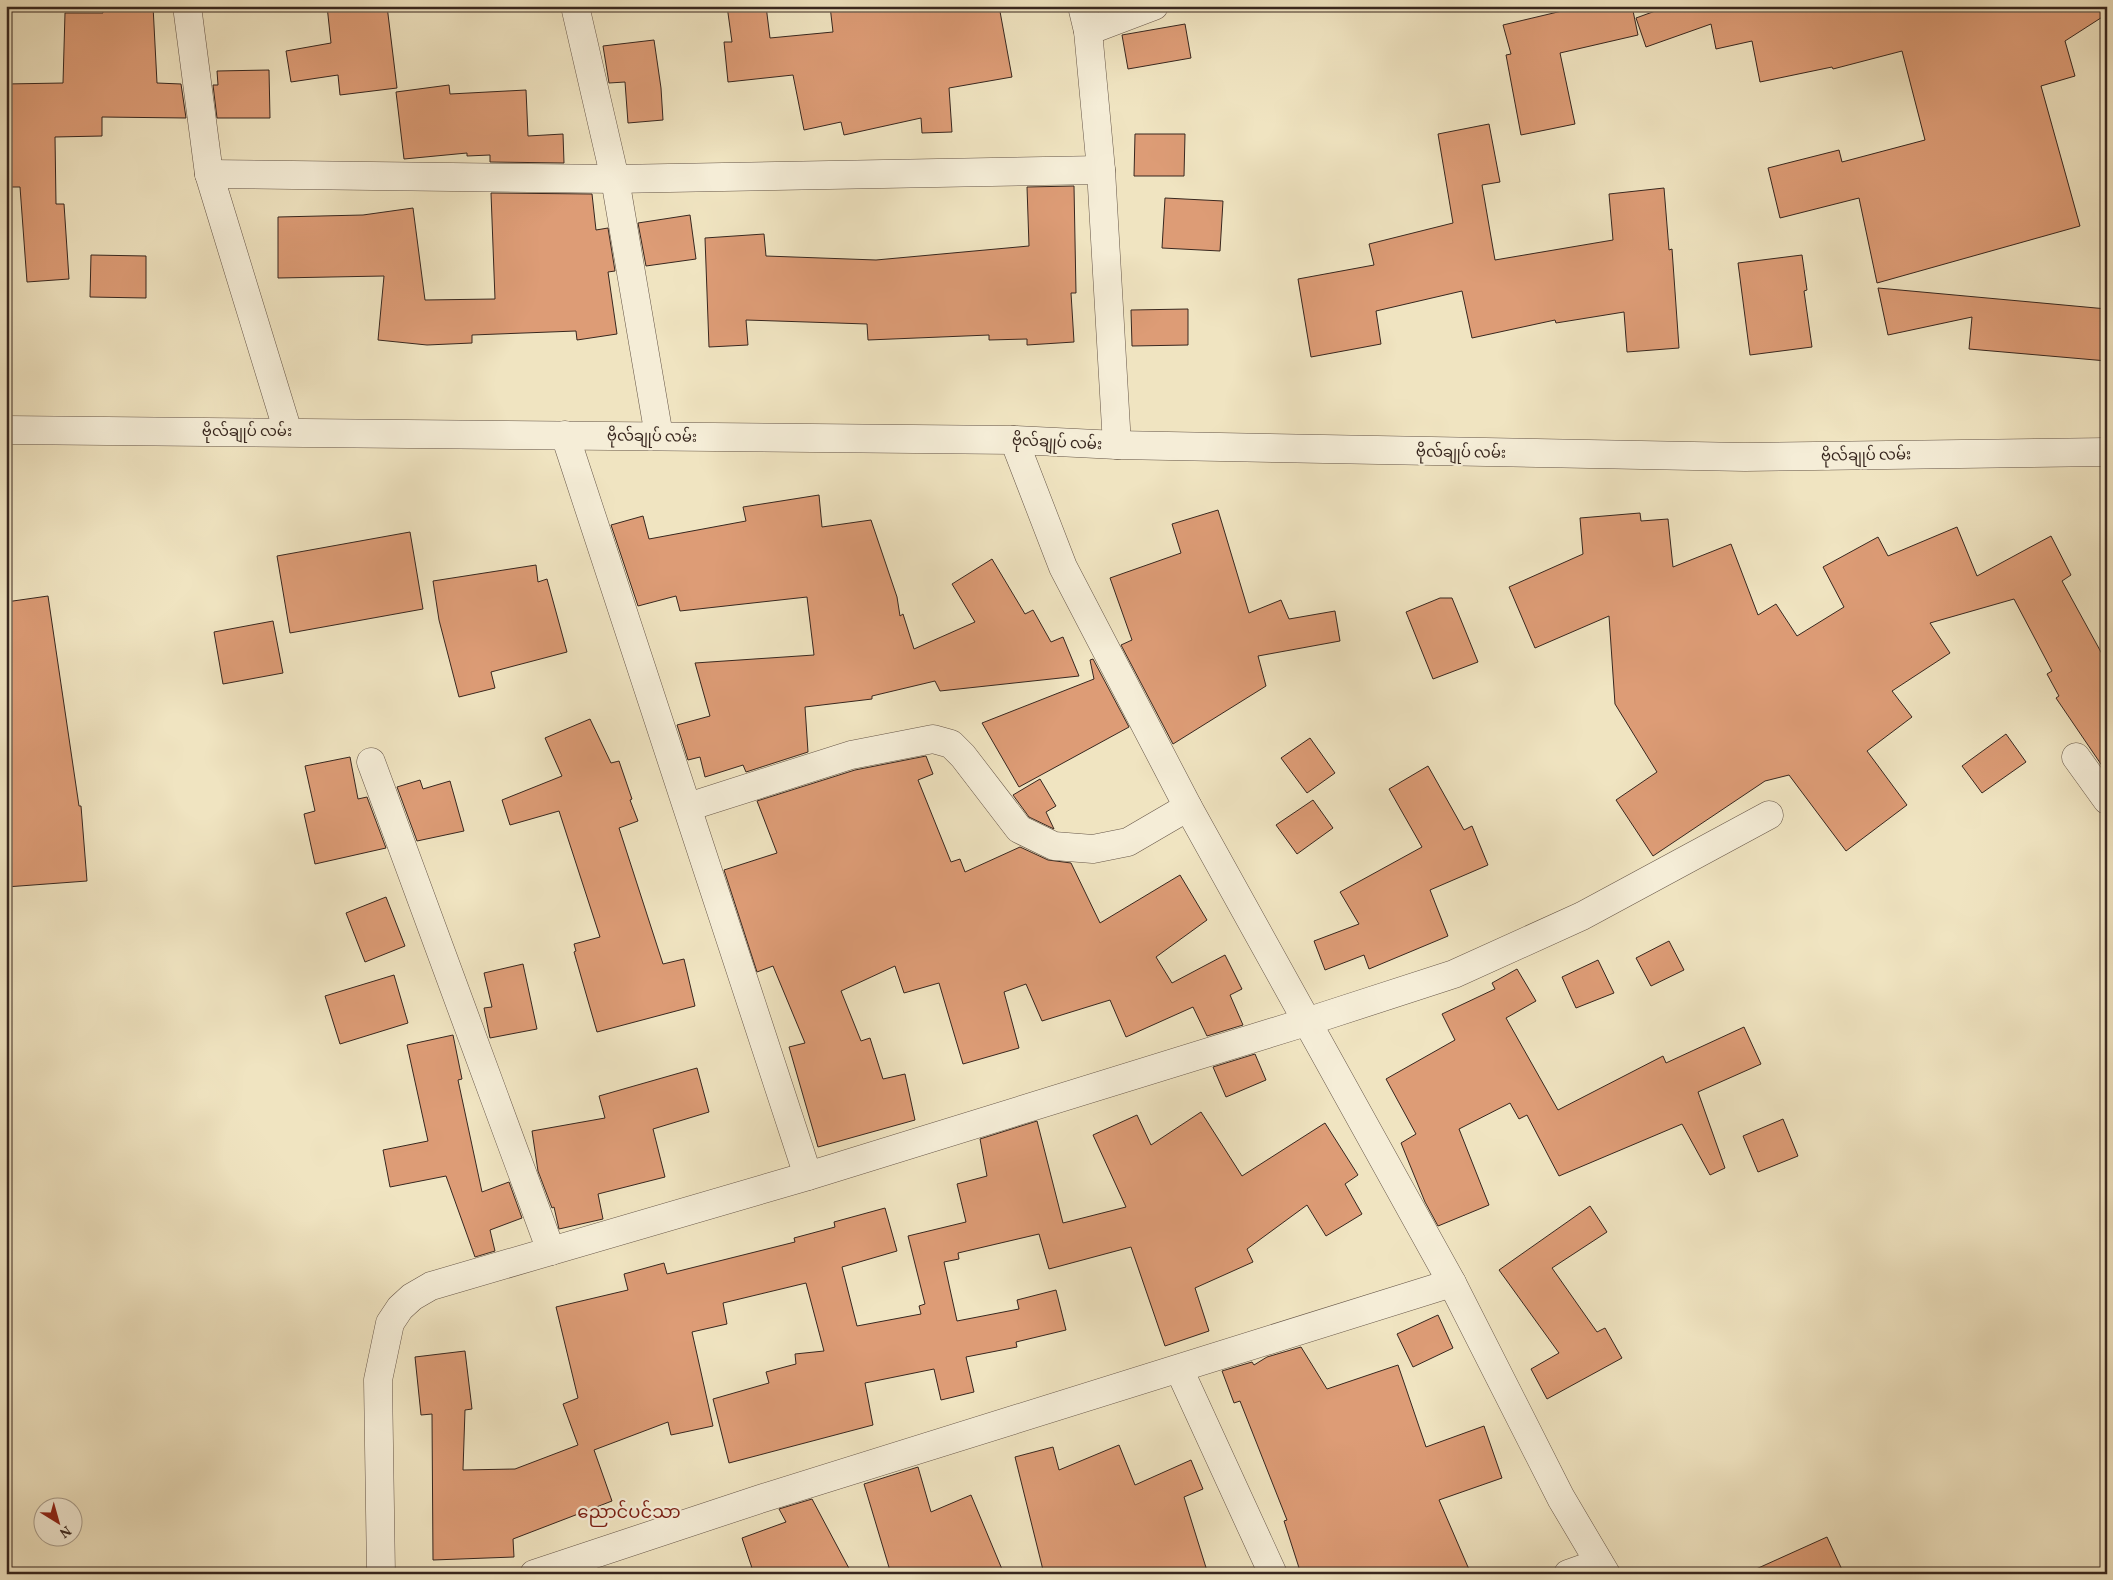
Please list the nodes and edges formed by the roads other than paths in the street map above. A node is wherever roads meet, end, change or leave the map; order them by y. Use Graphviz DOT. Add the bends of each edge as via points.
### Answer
graph roads {
  1 [pos="187,6"];
  2 [pos="575,6"];
  3 [pos="1154,6"];
  4 [pos="1085,18"];
  5 [pos="1101,170"];
  6 [pos="209,174"];
  7 [pos="615,179"];
  8 [pos="6,430"];
  9 [pos="288,432"];
  10 [pos="565,435"];
  11 [pos="659,436"];
  12 [pos="1014,440"];
  13 [pos="1117,445"];
  14 [pos="2107,452"];
  15 [pos="2076,757"];
  16 [pos="371,762"];
  17 [pos="2107,800"];
  18 [pos="688,807"];
  19 [pos="1188,807"];
  20 [pos="1769,814"];
  21 [pos="1306,1022"];
  22 [pos="808,1176"];
  23 [pos="551,1251"];
  24 [pos="1452,1283"];
  25 [pos="1179,1369"];
  26 [pos="1602,1568"];
  27 [pos="381,1574"];
  28 [pos="534,1574"];
  29 [pos="1273,1574"];
  30 [pos="1568,1574"];
  1 -- 6 [label="street"];
  2 -- 7 [label="street"];
  3 -- 4 [label="street"];
  4 -- 5 [label="street"];
  5 -- 7 [label="street"];
  5 -- 13 [label="street"];
  6 -- 7 [label="street"];
  6 -- 9 [label="street"];
  7 -- 11 [label="street"];
  8 -- 9 [label="street, ဗိုလ်ချုပ် လမ်း"];
  9 -- 10 [label="street, ဗိုလ်ချုပ် လမ်း"];
  10 -- 11 [label="street, ဗိုလ်ချုပ် လမ်း"];
  10 -- 18 [label="street"];
  11 -- 12 [label="street, ဗိုလ်ချုပ် လမ်း"];
  12 -- 13 [label="street, ဗိုလ်ချုပ် လမ်း"];
  12 -- 19 [label="street" via="1062,567"];
  13 -- 14 [label="street, ဗိုလ်ချုပ် လမ်း" via="1745,457"];
  15 -- 17 [label="street"];
  16 -- 23 [label="street"];
  18 -- 19 [label="street" via="851,756 933,739 951,744 963,756 1019,829 1054,846 1093,848 1128,842"];
  18 -- 22 [label="street"];
  19 -- 21 [label="street"];
  20 -- 21 [label="street" via="1582,916 1454,974"];
  21 -- 22 [label="street"];
  21 -- 24 [label="street"];
  22 -- 23 [label="street"];
  23 -- 27 [label="street" via="431,1286 412,1297 390,1323 378,1380"];
  24 -- 25 [label="street"];
  24 -- 26 [label="street" via="1562,1498"];
  25 -- 28 [label="street" via="760,1499"];
  25 -- 29 [label="street"];
  26 -- 30 [label="street"];
}
